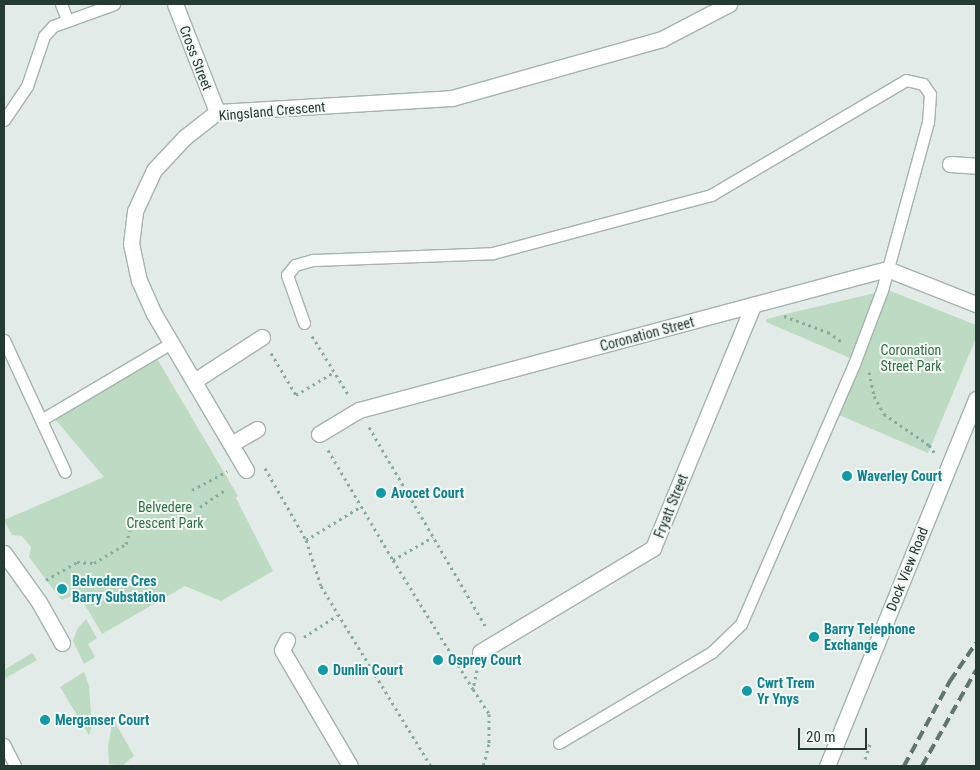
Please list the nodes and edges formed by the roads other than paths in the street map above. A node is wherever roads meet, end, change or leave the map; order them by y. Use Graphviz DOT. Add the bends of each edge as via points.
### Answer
graph roads {
  1 [pos="61,4"];
  2 [pos="114,4"];
  3 [pos="175,4"];
  4 [pos="729,4"];
  5 [pos="67,20"];
  6 [pos="217,112"];
  7 [pos="4,120"];
  8 [pos="950,164"];
  9 [pos="976,166"];
  10 [pos="887,269"];
  11 [pos="976,304"];
  12 [pos="753,305"];
  13 [pos="304,323"];
  14 [pos="262,337"];
  15 [pos="4,340"];
  16 [pos="171,343"];
  17 [pos="194,381"];
  18 [pos="976,399"];
  19 [pos="40,420"];
  20 [pos="257,429"];
  21 [pos="319,434"];
  22 [pos="231,444"];
  23 [pos="246,470"];
  24 [pos="65,472"];
  25 [pos="4,554"];
  26 [pos="62,643"];
  27 [pos="284,645"];
  28 [pos="480,652"];
  29 [pos="559,743"];
  30 [pos="4,744"];
  31 [pos="15,766"];
  32 [pos="350,766"];
  33 [pos="827,766"];
  1 -- 5 [label="lane"];
  2 -- 5 [label="lane"];
  3 -- 6 [label="street, Cross Street"];
  4 -- 6 [label="street, Kingsland Crescent" via="662,38 452,98"];
  5 -- 7 [label="lane" via="53,26 44,36 27,86"];
  6 -- 16 [label="street, Kingsland Crescent" via="185,137 154,170 135,211 132,244 139,281"];
  8 -- 9 [label="street"];
  10 -- 11 [label="street"];
  10 -- 12 [label="street, Coronation Street"];
  10 -- 13 [label="lane" via="928,122 930,94 923,84 906,80 711,195 493,253 313,260 295,265 286,275"];
  10 -- 29 [label="lane" via="854,364 741,624 712,652"];
  12 -- 21 [label="street, Coronation Street" via="359,410"];
  12 -- 28 [label="street, Fryatt Street" via="654,548"];
  14 -- 17 [label="street"];
  15 -- 19 [label="lane"];
  16 -- 17 [label="street, Kingsland Crescent"];
  16 -- 19 [label="lane"];
  17 -- 22 [label="street, Kingsland Crescent"];
  18 -- 33 [label="street, Dock View Road"];
  19 -- 24 [label="lane"];
  20 -- 22 [label="street"];
  22 -- 23 [label="street, Kingsland Crescent"];
  25 -- 26 [label="street" via="39,602"];
  27 -- 32 [label="street"];
  30 -- 31 [label="lane"];
}
